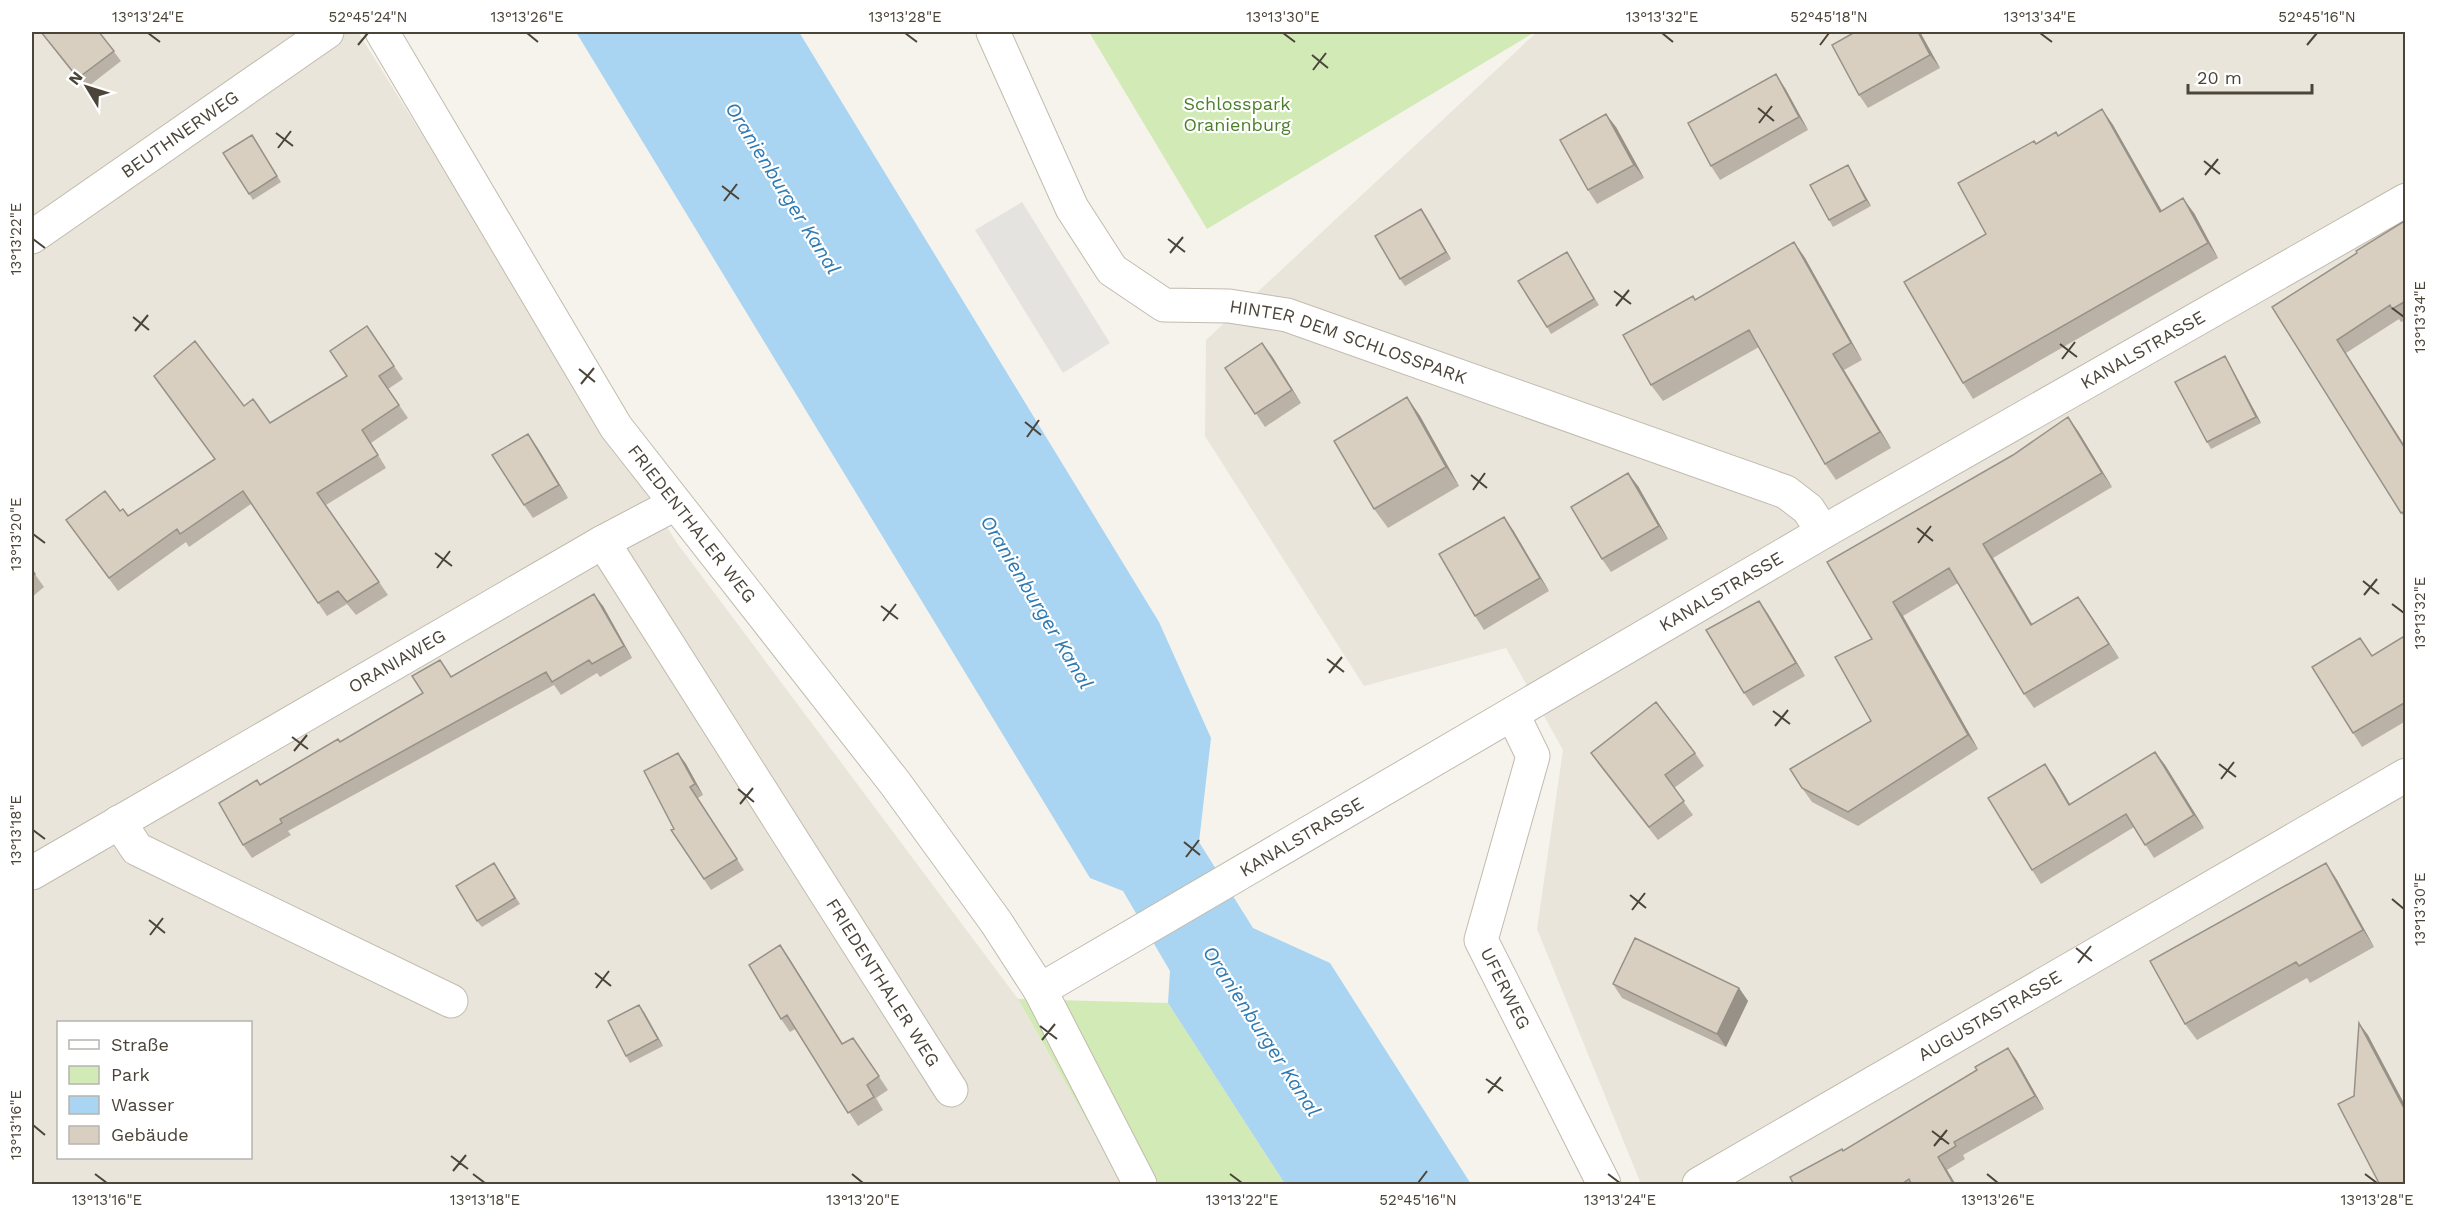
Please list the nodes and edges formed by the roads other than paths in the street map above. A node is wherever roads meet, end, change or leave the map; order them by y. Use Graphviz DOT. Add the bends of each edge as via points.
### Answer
graph roads {
  1 [pos="327,32"];
  2 [pos="382,32"];
  3 [pos="993,32"];
  4 [pos="2406,200"];
  5 [pos="32,237"];
  6 [pos="675,504"];
  7 [pos="1824,532"];
  8 [pos="603,542"];
  9 [pos="1513,715"];
  10 [pos="2406,775"];
  11 [pos="119,822"];
  12 [pos="32,873"];
  13 [pos="1040,990"];
  14 [pos="451,1001"];
  15 [pos="951,1090"];
  16 [pos="1140,1185"];
  17 [pos="1604,1185"];
  18 [pos="1698,1185"];
  1 -- 5 [label="street, BEUTHNERWEG"];
  2 -- 6 [label="street, FRIEDENTHALER WEG" via="616,427"];
  3 -- 7 [label="street, HINTER DEM SCHLOSSPARK" via="1078,216 1112,270 1164,305 1229,306 1287,315 1786,492 1809,509"];
  4 -- 7 [label="street, KANALSTRASSE"];
  6 -- 8 [label="street, ORANIAWEG"];
  6 -- 13 [label="street, FRIEDENTHALER WEG" via="894,783 996,922"];
  7 -- 9 [label="street, KANALSTRASSE"];
  8 -- 11 [label="street, ORANIAWEG"];
  8 -- 15 [label="street, FRIEDENTHALER WEG"];
  9 -- 13 [label="street, KANALSTRASSE"];
  9 -- 17 [label="street, UFERWEG" via="1533,756 1481,940"];
  10 -- 18 [label="street, AUGUSTASTRASSE"];
  11 -- 12 [label="street, ORANIAWEG"];
  11 -- 14 [label="street" via="137,849"];
  13 -- 16 [label="street, FRIEDENTHALER WEG"];
}
